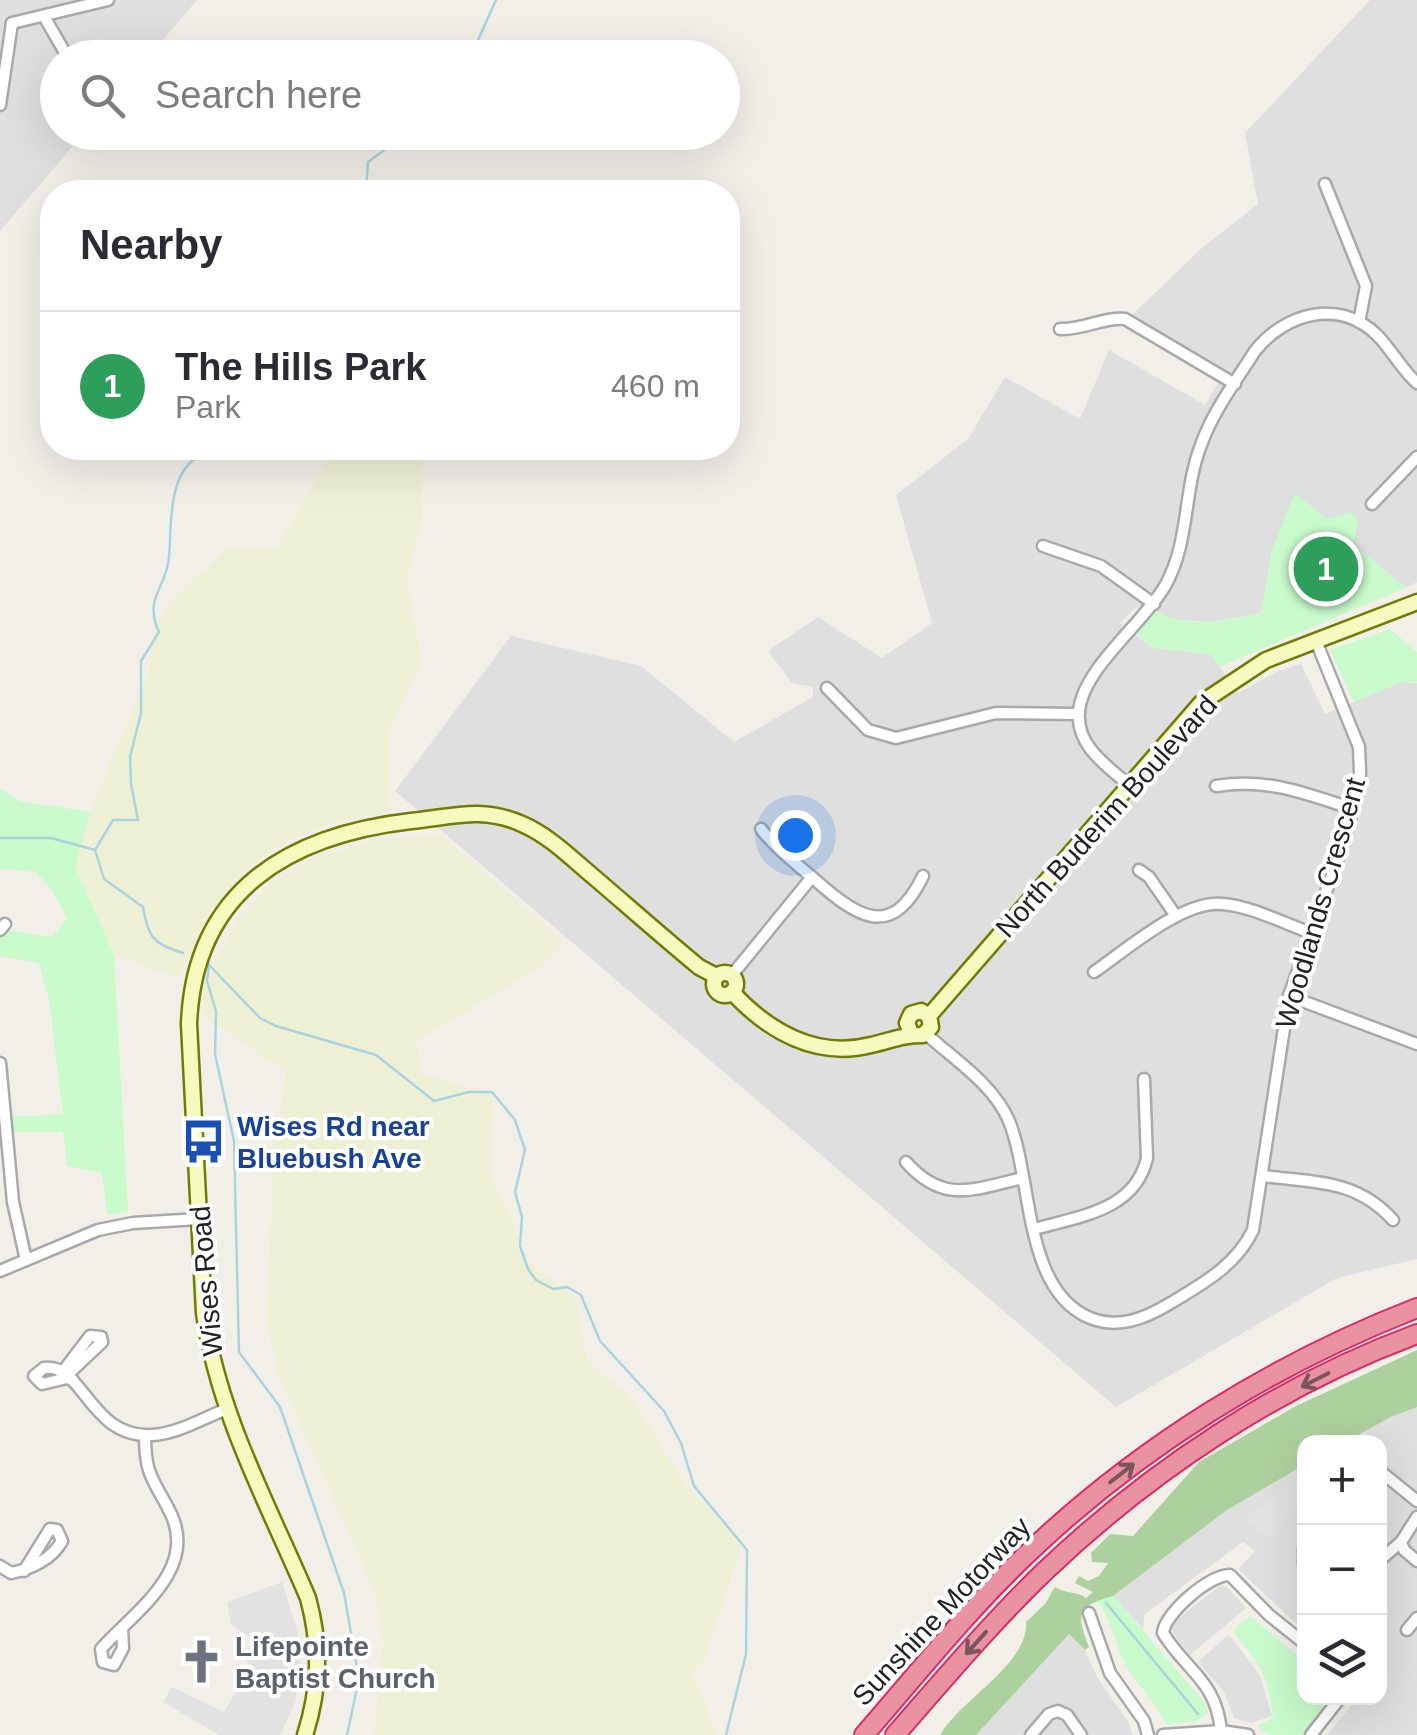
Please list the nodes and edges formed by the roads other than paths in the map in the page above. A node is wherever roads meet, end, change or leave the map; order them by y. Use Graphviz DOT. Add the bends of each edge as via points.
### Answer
graph roads {
  1 [pos="108,0"];
  2 [pos="0,13"];
  3 [pos="45,18"];
  4 [pos="12,24"];
  5 [pos="58,40"];
  6 [pos="2,73"];
  7 [pos="0,104"];
  8 [pos="1325,184"];
  9 [pos="1359,322"];
  10 [pos="1060,329"];
  11 [pos="1417,383"];
  12 [pos="1234,384"];
  13 [pos="1417,457"];
  14 [pos="1372,504"];
  15 [pos="1043,546"];
  16 [pos="1417,602"];
  17 [pos="1154,604"];
  18 [pos="1316,641"];
  19 [pos="827,688"];
  20 [pos="1078,714"];
  21 [pos="1129,785"];
  22 [pos="1216,786"];
  23 [pos="1353,809"];
  24 [pos="762,829"];
  25 [pos="1139,870"];
  26 [pos="923,876"];
  27 [pos="812,878"];
  28 [pos="1176,916"];
  29 [pos="1311,933"];
  30 [pos="1094,972"];
  31 [pos="724,976"];
  32 [pos="1290,996"];
  33 [pos="929,1016"];
  34 [pos="918,1033"];
  35 [pos="1417,1044"];
  36 [pos="0,1063"];
  37 [pos="1144,1079"];
  38 [pos="3,1122"];
  39 [pos="906,1162"];
  40 [pos="1264,1176"];
  41 [pos="1023,1178"];
  42 [pos="199,1219"];
  43 [pos="1393,1220"];
  44 [pos="1035,1229"];
  45 [pos="26,1260"];
  46 [pos="0,1272"];
  47 [pos="1417,1308"];
  48 [pos="1412,1337"];
  49 [pos="86,1340"];
  50 [pos="97,1350"];
  51 [pos="63,1377"];
  52 [pos="227,1409"];
  53 [pos="145,1436"];
  54 [pos="1387,1477"];
  55 [pos="1417,1501"];
  56 [pos="1417,1516"];
  57 [pos="1401,1542"];
  58 [pos="1387,1554"];
  59 [pos="1417,1561"];
  60 [pos="0,1566"];
  61 [pos="24,1570"];
  62 [pos="1090,1613"];
  63 [pos="1417,1618"];
  64 [pos="122,1628"];
  65 [pos="1407,1630"];
  66 [pos="1297,1637"];
  67 [pos="1335,1705"];
  68 [pos="1221,1731"];
  69 [pos="305,1735"];
  70 [pos="864,1735"];
  71 [pos="896,1735"];
  72 [pos="1031,1735"];
  73 [pos="1081,1735"];
  74 [pos="1148,1735"];
  75 [pos="1163,1735"];
  76 [pos="1248,1735"];
  77 [pos="1312,1735"];
  1 -- 3 [label="street"];
  2 -- 4 [label="street"];
  3 -- 4 [label="street"];
  3 -- 5 [label="street"];
  4 -- 6 [label="street"];
  6 -- 7 [label="street"];
  8 -- 9 [label="street" via="1366,286"];
  9 -- 11 [label="street"];
  9 -- 12 [label="street" via="1325,312 1286,323 1266,338"];
  10 -- 12 [label="street" via="1125,319"];
  12 -- 17 [label="street" via="1200,445 1182,546"];
  13 -- 14 [label="street"];
  15 -- 17 [label="street" via="1101,566"];
  16 -- 18 [label="street, North Buderim Boulevard"];
  17 -- 20 [label="street" via="1087,684"];
  18 -- 21 [label="street, North Buderim Boulevard" via="1266,660 1217,690"];
  18 -- 23 [label="street, Woodlands Crescent" via="1358,746"];
  19 -- 20 [label="street" via="868,730 896,738 996,712"];
  20 -- 21 [label="street" via="1088,748"];
  21 -- 33 [label="street, North Buderim Boulevard"];
  22 -- 23 [label="street" via="1282,785"];
  23 -- 29 [label="street, Woodlands Crescent"];
  24 -- 27 [label="street"];
  25 -- 28 [label="street"];
  26 -- 27 [label="street" via="908,902 874,916 850,910"];
  27 -- 31 [label="street"];
  28 -- 29 [label="street" via="1226,904"];
  28 -- 30 [label="street"];
  29 -- 32 [label="street, Woodlands Crescent"];
  31 -- 34 [label="street" via="714,983 717,992 732,992 779,1032 819,1047 870,1046"];
  31 -- 42 [label="street, Wises Road" via="699,967 529,827 454,813 300,848 254,879 228,907 197,970 190,1007"];
  32 -- 35 [label="street"];
  32 -- 40 [label="street, Woodlands Crescent"];
  33 -- 34 [label="street" via="931,1027"];
  33 -- 34 [label="street" via="911,1014 907,1024"];
  34 -- 41 [label="street, Woodlands Crescent" via="985,1086 1001,1107"];
  36 -- 38 [label="street"];
  37 -- 44 [label="street" via="1149,1144 1132,1191 1110,1207"];
  38 -- 45 [label="street"];
  39 -- 41 [label="street" via="948,1192"];
  40 -- 43 [label="street" via="1353,1189"];
  40 -- 44 [label="street, Woodlands Crescent" via="1242,1250 1214,1276 1138,1320 1102,1322 1068,1304 1047,1275"];
  41 -- 44 [label="street, Woodlands Crescent"];
  42 -- 45 [label="street" via="98,1230"];
  42 -- 52 [label="street, Wises Road" via="209,1348"];
  45 -- 46 [label="street"];
  70 -- 47 [label="highway, Sunshine Motorway, one-way" via="1026,1554 1124,1471 1230,1399 1328,1345"];
  48 -- 71 [label="highway, Sunshine Motorway, one-way" via="1302,1386 1129,1498 1044,1572"];
  49 -- 50 [label="street"];
  49 -- 50 [label="street" via="100,1337"];
  49 -- 51 [label="street"];
  50 -- 51 [label="street"];
  51 -- 51 [label="street" via="45,1368"];
  51 -- 53 [label="street" via="102,1418"];
  52 -- 53 [label="street"];
  52 -- 69 [label="street, Wises Road" via="315,1624 318,1676"];
  53 -- 64 [label="street" via="147,1471 172,1515 176,1554 164,1582"];
  54 -- 55 [label="street"];
  56 -- 57 [label="street"];
  57 -- 58 [label="street"];
  57 -- 59 [label="street"];
  60 -- 61 [label="street" via="11,1573"];
  62 -- 74 [label="street" via="1110,1673"];
  63 -- 65 [label="street"];
  66 -- 68 [label="street" via="1230,1575 1214,1576 1168,1617 1163,1633 1213,1695"];
  67 -- 77 [label="street"];
  68 -- 75 [label="street"];
  68 -- 76 [label="street"];
  72 -- 73 [label="street" via="1058,1711"];
}
